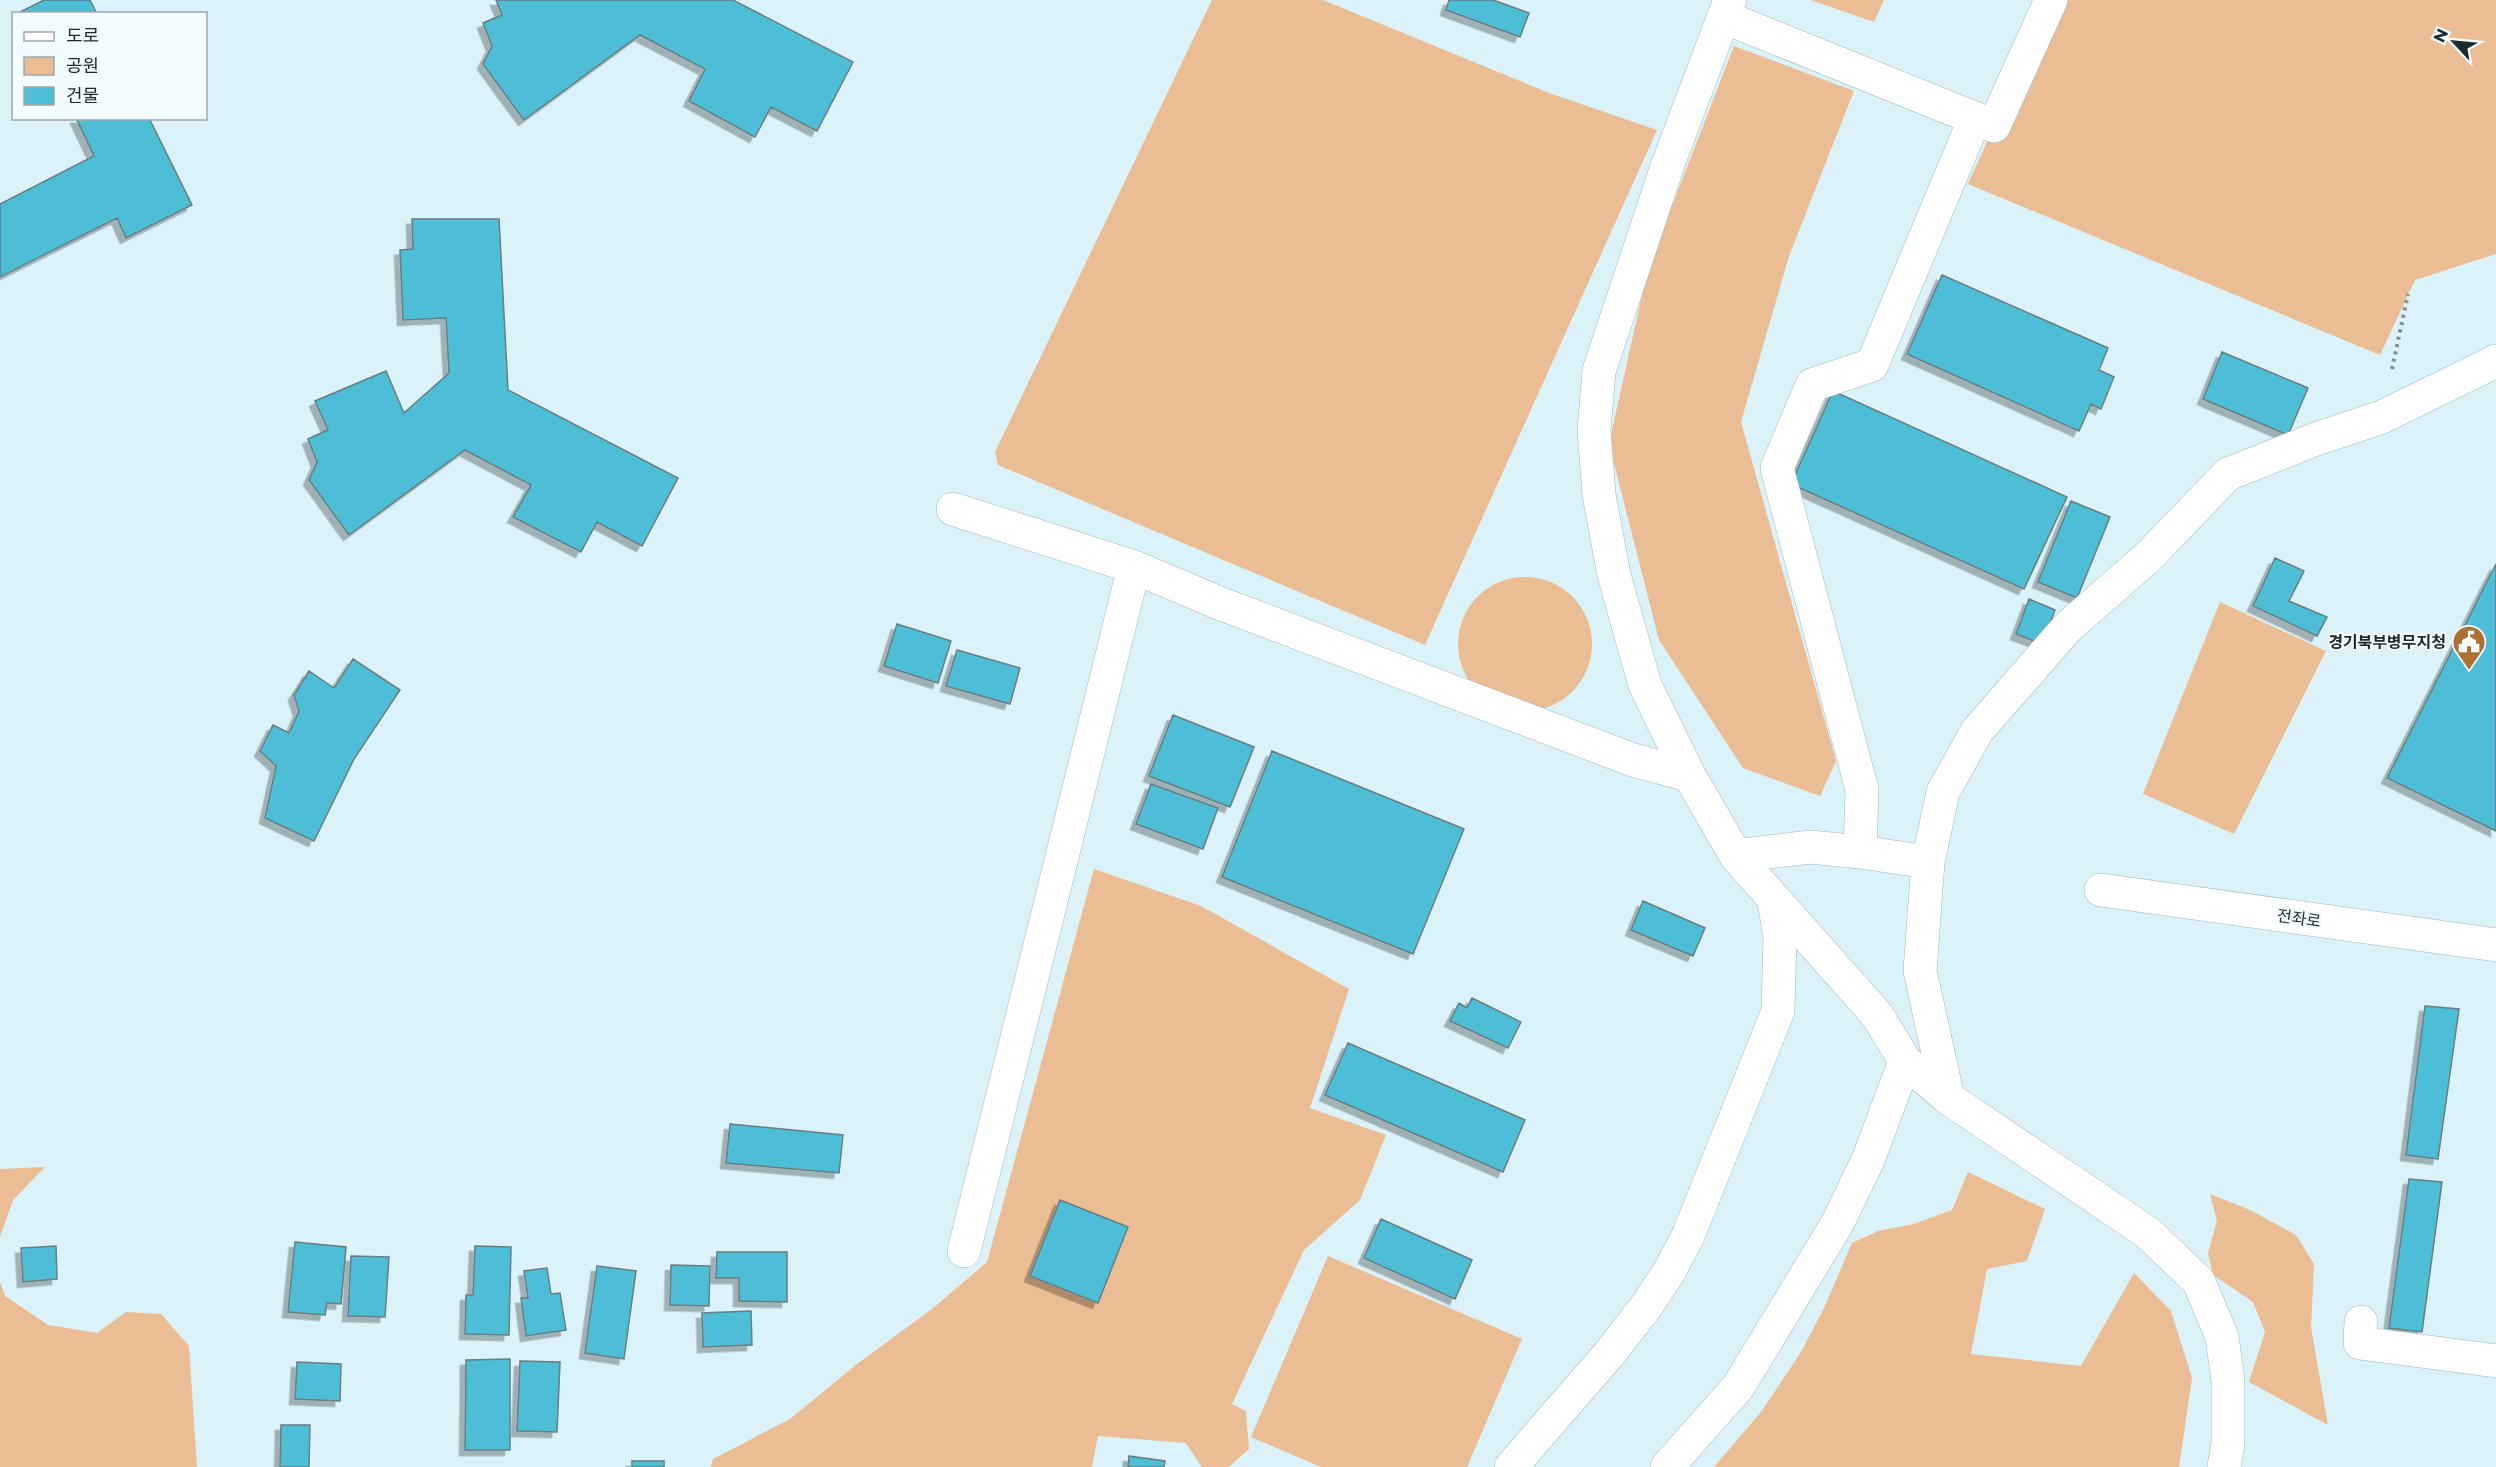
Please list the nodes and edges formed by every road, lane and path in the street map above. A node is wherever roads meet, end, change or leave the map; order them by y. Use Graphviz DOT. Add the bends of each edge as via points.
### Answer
graph roads {
  1 [pos="2051,0"];
  2 [pos="1727,8"];
  3 [pos="1975,118"];
  4 [pos="2408,294"];
  5 [pos="2496,361"];
  6 [pos="2382,417"];
  7 [pos="953,509"];
  8 [pos="1134,567"];
  9 [pos="1689,775"];
  10 [pos="1860,852"];
  11 [pos="1736,856"];
  12 [pos="1928,862"];
  13 [pos="2101,890"];
  14 [pos="1774,901"];
  15 [pos="2496,945"];
  16 [pos="1905,1061"];
  17 [pos="1948,1098"];
  18 [pos="964,1251"];
  19 [pos="2361,1322"];
  20 [pos="2496,1360"];
  21 [pos="1510,1467"];
  22 [pos="1667,1467"];
  23 [pos="2224,1467"];
  1 -- 3 [label="street" via="1994,126"];
  2 -- 3 [label="street"];
  2 -- 9 [label="street" via="1668,164 1602,360 1594,430 1599,495 1614,575 1646,685"];
  3 -- 10 [label="street" via="1872,365 1812,385 1777,468 1862,790"];
  4 -- 6 [label="path"];
  5 -- 6 [label="street"];
  6 -- 12 [label="street" via="2228,474 2148,557 2068,627 1977,731 1943,792"];
  7 -- 8 [label="street"];
  8 -- 9 [label="street" via="1219,603 1622,755"];
  8 -- 18 [label="street"];
  9 -- 11 [label="street"];
  10 -- 11 [label="street" via="1810,847"];
  10 -- 12 [label="street"];
  11 -- 14 [label="street"];
  12 -- 17 [label="street" via="1920,971"];
  13 -- 15 [label="street, 전좌로"];
  14 -- 16 [label="street" via="1877,1015"];
  14 -- 21 [label="street" via="1780,937 1778,1011 1688,1236 1645,1308"];
  16 -- 17 [label="street"];
  16 -- 22 [label="street" via="1868,1160 1819,1254 1738,1387"];
  17 -- 23 [label="street" via="2148,1233 2199,1282 2222,1337 2228,1443"];
  19 -- 20 [label="street" via="2360,1343"];
}
